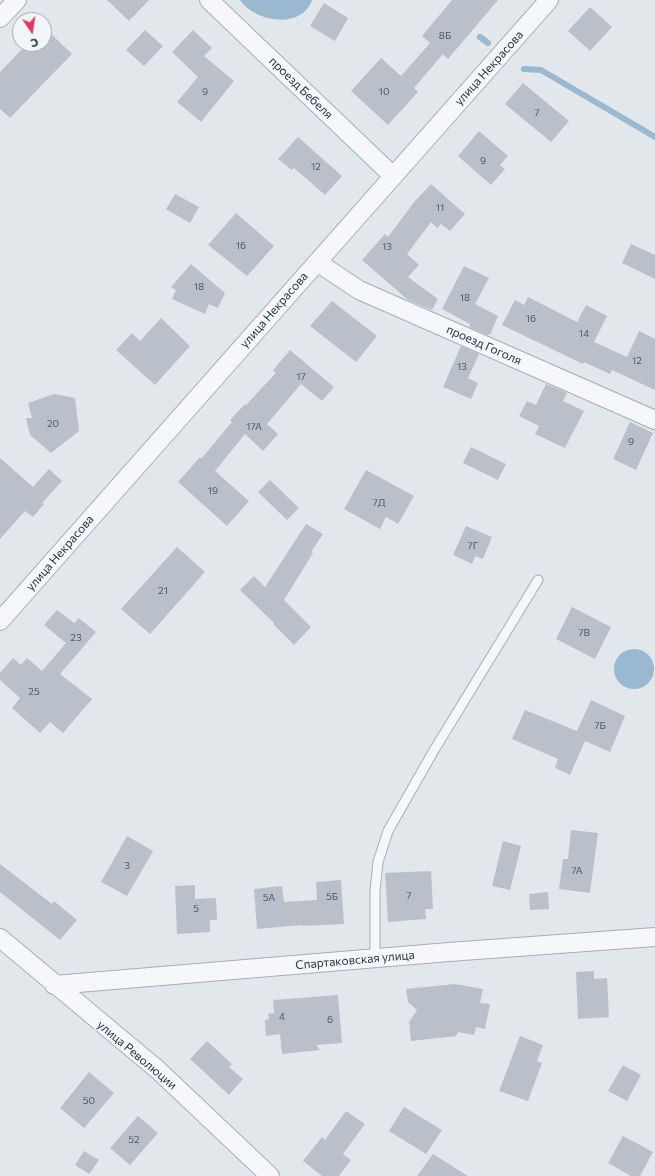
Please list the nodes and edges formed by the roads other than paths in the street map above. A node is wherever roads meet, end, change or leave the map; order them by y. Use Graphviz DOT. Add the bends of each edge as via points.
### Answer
graph roads {
  1 [pos="17,0"];
  2 [pos="209,0"];
  3 [pos="550,0"];
  4 [pos="0,18"];
  5 [pos="393,176"];
  6 [pos="317,262"];
  7 [pos="655,420"];
  8 [pos="538,580"];
  9 [pos="0,621"];
  10 [pos="655,936"];
  11 [pos="0,938"];
  12 [pos="375,959"];
  13 [pos="54,985"];
  14 [pos="270,1176"];
  1 -- 4 [label="street"];
  2 -- 5 [label="street, проезд Бебеля"];
  3 -- 5 [label="street, улица Некрасова"];
  5 -- 6 [label="street, улица Некрасова"];
  6 -- 7 [label="street, проезд Гоголя" via="359,290"];
  6 -- 9 [label="street, улица Некрасова"];
  8 -- 12 [label="lane" via="388,831 378,862 375,891"];
  10 -- 12 [label="street, Спартаковская улица"];
  11 -- 13 [label="street, улица Революции"];
  12 -- 13 [label="street, Спартаковская улица"];
  13 -- 14 [label="street, улица Революции" via="158,1070"];
}
